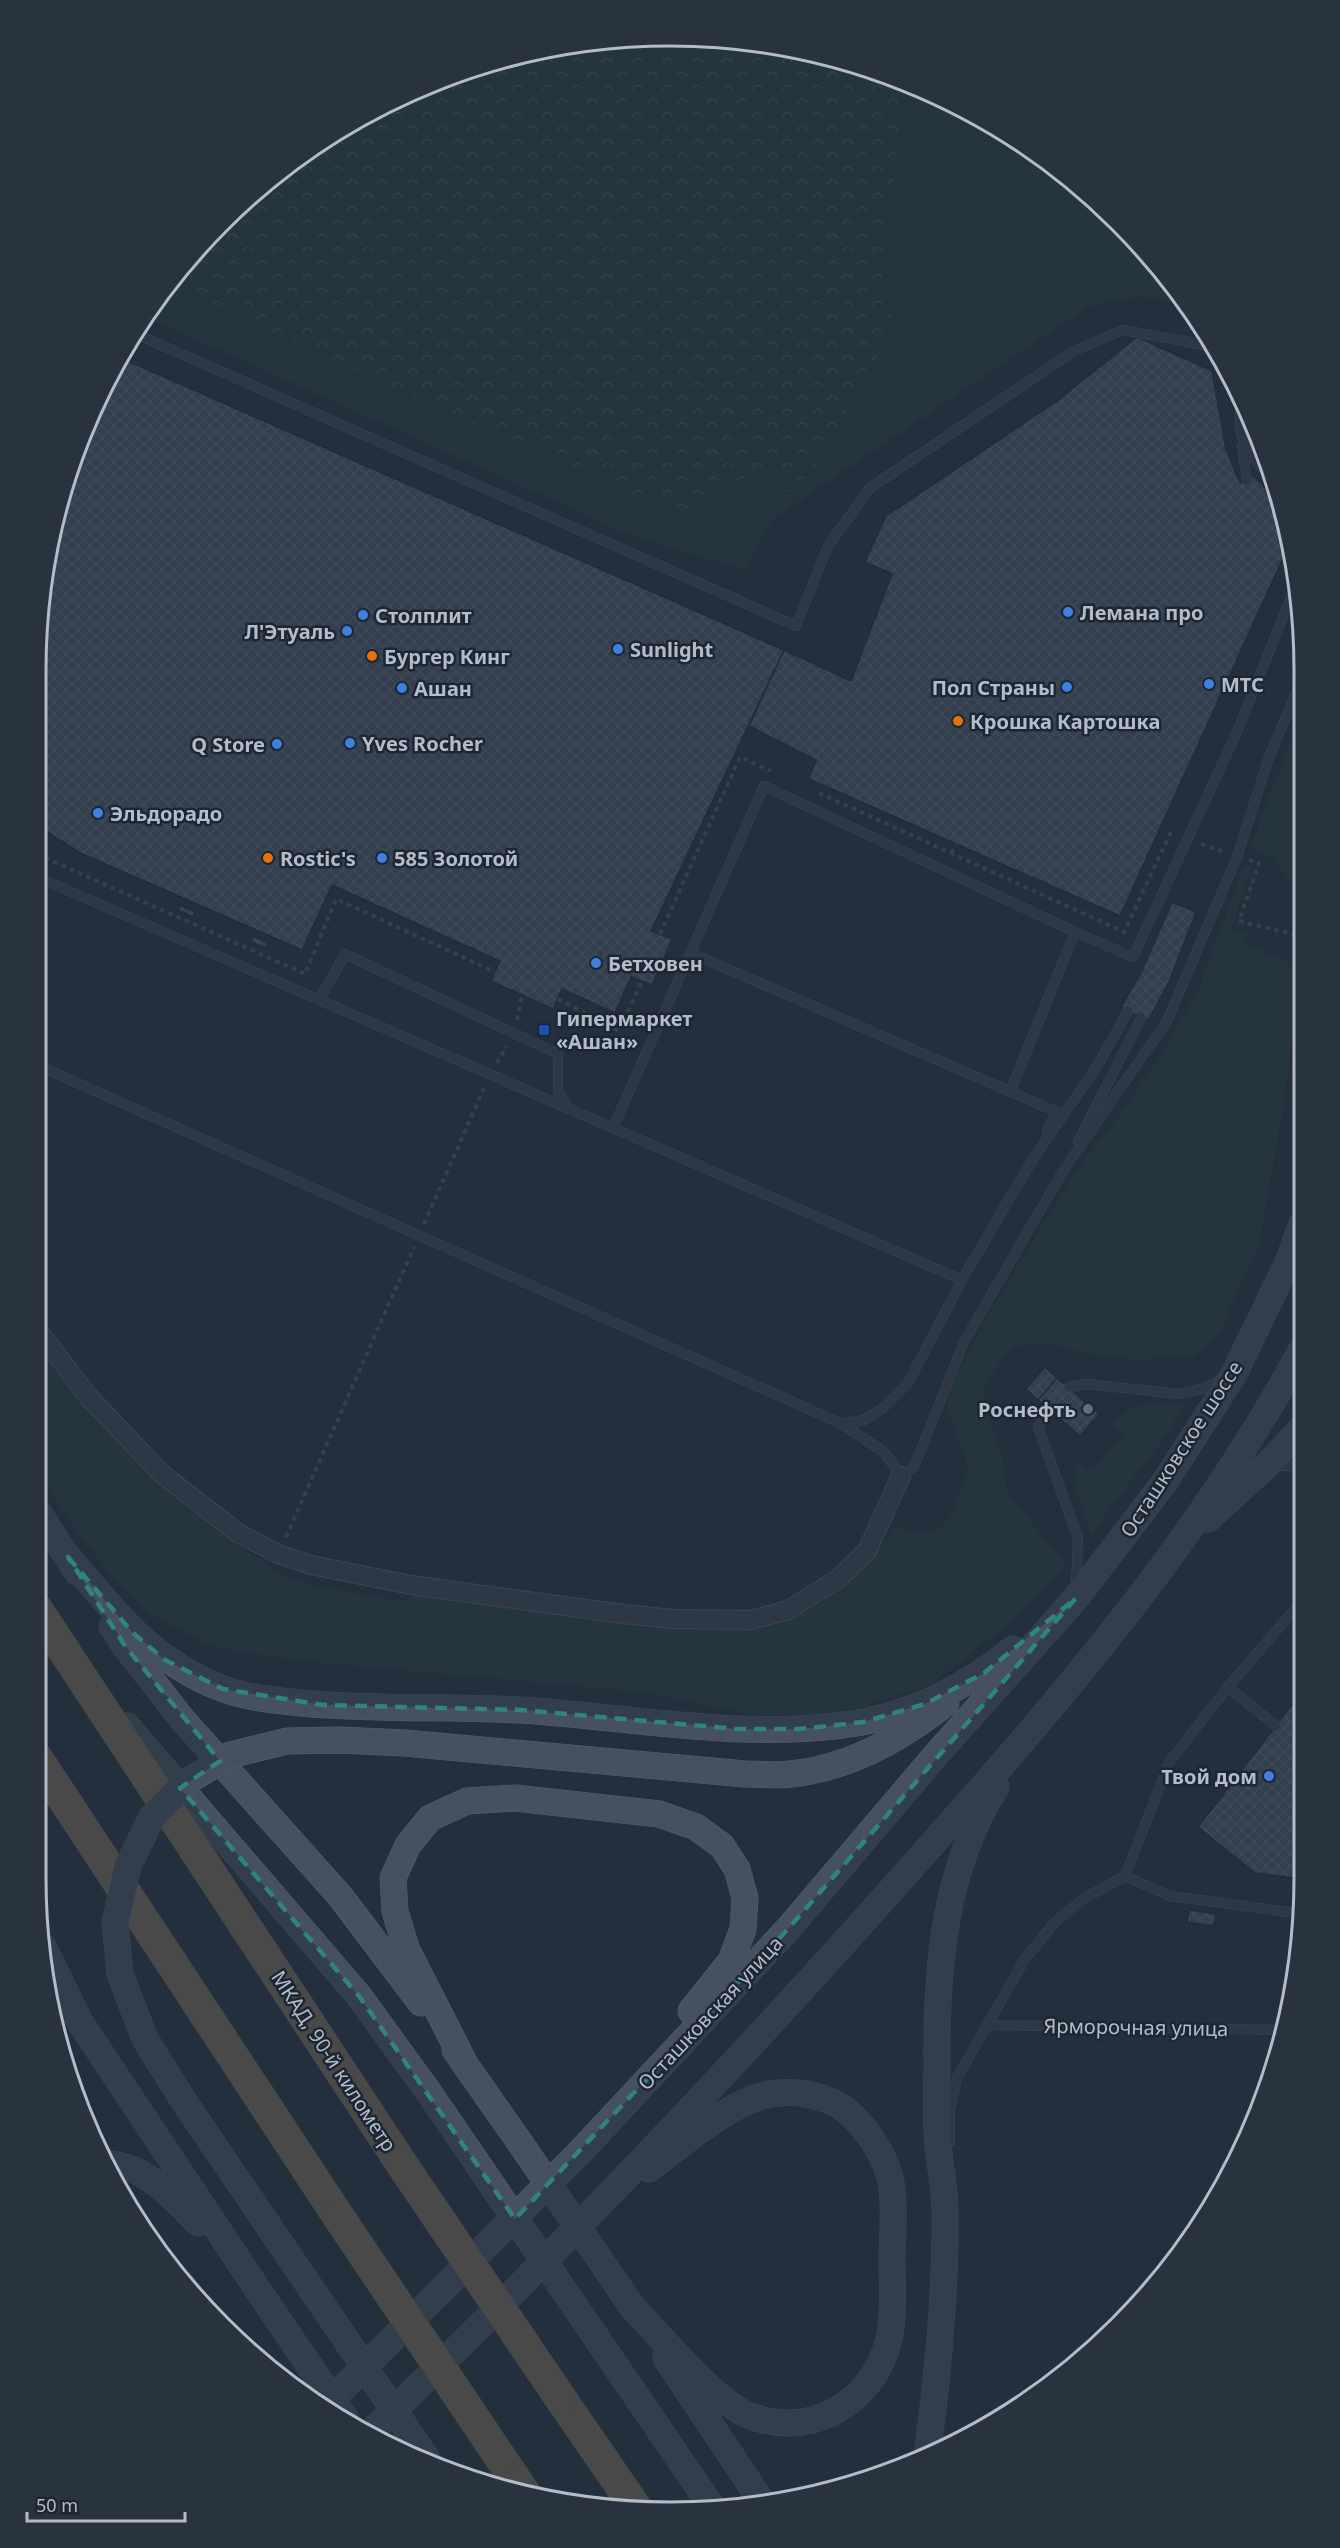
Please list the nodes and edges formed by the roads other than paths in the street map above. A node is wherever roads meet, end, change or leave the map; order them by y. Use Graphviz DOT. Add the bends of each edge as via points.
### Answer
graph roads {
  1 [pos="143,337"];
  2 [pos="1201,345"];
  3 [pos="1239,416"];
  4 [pos="1241,434"];
  5 [pos="1257,462"];
  6 [pos="1247,480"];
  7 [pos="1289,601"];
  8 [pos="1294,698"];
  9 [pos="46,881"];
  10 [pos="1075,932"];
  11 [pos="691,953"];
  12 [pos="318,1000"];
  13 [pos="1128,1011"];
  14 [pos="1141,1018"];
  15 [pos="46,1069"];
  16 [pos="1010,1092"];
  17 [pos="568,1109"];
  18 [pos="613,1128"];
  19 [pos="1034,1158"];
  20 [pos="1063,1171"];
  21 [pos="1294,1245"];
  22 [pos="962,1281"];
  23 [pos="46,1341"];
  24 [pos="1294,1364"];
  25 [pos="1234,1374"];
  26 [pos="1069,1387"];
  27 [pos="1050,1410"];
  28 [pos="842,1424"];
  29 [pos="1294,1437"];
  30 [pos="1266,1466"];
  31 [pos="1294,1466"];
  32 [pos="901,1476"];
  33 [pos="46,1524"];
  34 [pos="1181,1544"];
  35 [pos="68,1557"];
  36 [pos="1076,1598"];
  37 [pos="1294,1610"];
  38 [pos="46,1623"];
  39 [pos="74,1664"];
  40 [pos="984,1673"];
  41 [pos="1228,1687"];
  42 [pos="1041,1719"];
  43 [pos="1276,1726"];
  44 [pos="46,1772"];
  45 [pos="1125,1876"];
  46 [pos="1292,1913"];
  47 [pos="54,1973"];
  48 [pos="987,2025"];
  49 [pos="1274,2030"];
  50 [pos="465,2064"];
  51 [pos="581,2151"];
  52 [pos="117,2166"];
  53 [pos="602,2202"];
  54 [pos="945,2208"];
  55 [pos="258,2290"];
  56 [pos="660,2342"];
  57 [pos="331,2400"];
  58 [pos="335,2403"];
  59 [pos="376,2427"];
  60 [pos="929,2445"];
  61 [pos="420,2449"];
  62 [pos="517,2482"];
  63 [pos="758,2495"];
  64 [pos="630,2500"];
  65 [pos="707,2500"];
  1 -- 2 [label="lane" via="796,626 828,546 870,488 1074,351 1123,330"];
  3 -- 4 [label="lane"];
  4 -- 5 [label="lane"];
  4 -- 6 [label="lane"];
  7 -- 10 [label="lane" via="1237,732 1133,957"];
  8 -- 20 [label="lane" via="1268,760 1237,857 1167,1021"];
  9 -- 12 [label="lane"];
  10 -- 11 [label="lane" via="764,786"];
  10 -- 16 [label="lane"];
  11 -- 16 [label="lane"];
  11 -- 18 [label="lane"];
  12 -- 17 [label="lane"];
  12 -- 17 [label="lane" via="345,954 558,1054 558,1092"];
  13 -- 19 [label="lane" via="1099,1063"];
  14 -- 20 [label="lane"];
  15 -- 28 [label="lane"];
  16 -- 19 [label="lane" via="1057,1112"];
  17 -- 18 [label="lane"];
  18 -- 22 [label="lane"];
  19 -- 22 [label="lane"];
  20 -- 32 [label="lane" via="964,1342 914,1467"];
  21 -- 25 [label="main road, Осташковское шоссе"];
  22 -- 28 [label="lane" via="908,1383 883,1408 864,1420"];
  23 -- 32 [label="street" via="88,1396 162,1474 238,1533 278,1554 357,1575 565,1608 673,1619 751,1620 788,1610 838,1579 867,1551"];
  24 -- 34 [label="main road"];
  25 -- 26 [label="lane" via="1202,1389 1179,1394 1087,1384"];
  25 -- 36 [label="main road, Осташковское шоссе" via="1164,1483"];
  27 -- 36 [label="lane" via="1038,1427 1078,1538"];
  28 -- 32 [label="lane" via="884,1452"];
  29 -- 30 [label="main road"];
  30 -- 31 [label="lane"];
  30 -- 34 [label="main road"];
  33 -- 35 [label="main road"];
  34 -- 42 [label="main road"];
  35 -- 40 [label="main road" via="132,1632 165,1660 223,1689 263,1699 323,1705 520,1710 738,1729 800,1729 863,1722 925,1704"];
  35 -- 50 [label="main road" via="125,1646 182,1719 340,1896"];
  36 -- 40 [label="main road"];
  36 -- 51 [label="main road, Осташковская улица" via="788,1929"];
  37 -- 41 [label="lane"];
  38 -- 39 [label="highway, МКАД, 90-й километр"];
  39 -- 64 [label="highway, МКАД, 90-й километр, bridge" via="401,2163"];
  39 -- 65 [label="main road, bridge" via="359,1996"];
  40 -- 61 [label="main road, bridge" via="917,1726 883,1746 842,1764 791,1774 745,1774 405,1743 287,1741 230,1755 188,1780 152,1817 128,1866 115,1922 120,1974 145,2039"];
  41 -- 43 [label="lane"];
  41 -- 45 [label="lane" via="1170,1761"];
  42 -- 53 [label="main road" via="826,1963"];
  42 -- 54 [label="main road" via="987,1802 954,1883 944,1930 937,2033 937,2142"];
  44 -- 62 [label="highway, bridge"];
  45 -- 46 [label="lane" via="1170,1896"];
  45 -- 48 [label="lane" via="1083,1899 1054,1923 1025,1959"];
  47 -- 55 [label="main road" via="86,2032"];
  48 -- 49 [label="lane, Ярморочная улица"];
  48 -- 54 [label="lane" via="969,2053 954,2089"];
  50 -- 51 [label="main road" via="406,1948 395,1911 393,1878 408,1845 430,1818 467,1801 526,1799 659,1814 696,1827 722,1846 738,1869 745,1898 742,1929 731,1961"];
  50 -- 56 [label="main road, bridge"];
  51 -- 57 [label="main road, Осташковская улица"];
  52 -- 55 [label="main road" via="137,2171 169,2193"];
  53 -- 56 [label="main road" via="737,2105 770,2094 800,2093 828,2100 854,2118 872,2138 885,2163 892,2189 891,2327 881,2365 864,2390 843,2408 823,2418 801,2422 778,2423 752,2417 726,2402"];
  53 -- 59 [label="main road"];
  54 -- 60 [label="main road" via="945,2288"];
  55 -- 58 [label="main road, bridge"];
  56 -- 63 [label="main road"];
}
